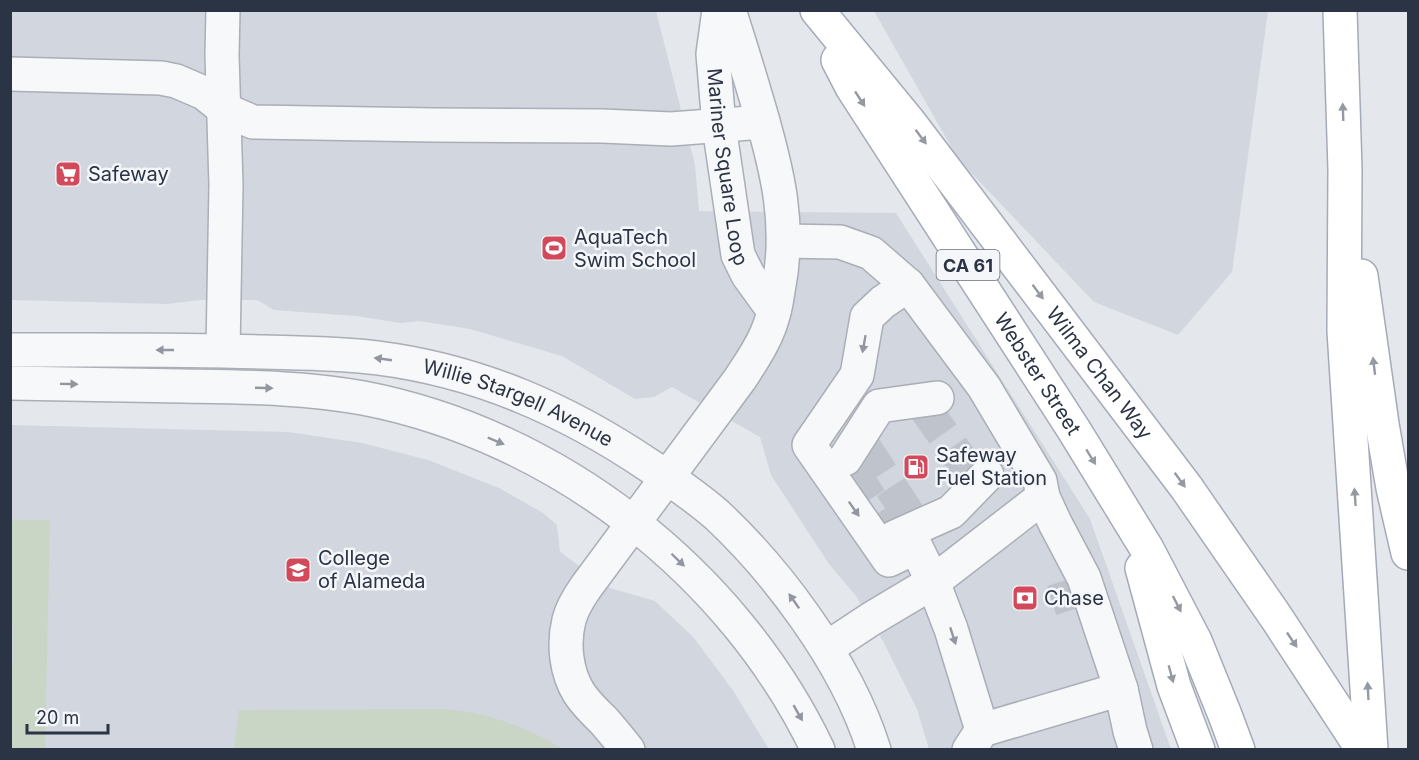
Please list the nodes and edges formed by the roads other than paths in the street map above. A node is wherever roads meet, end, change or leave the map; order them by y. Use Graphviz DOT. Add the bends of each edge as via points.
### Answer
graph roads {
  1 [pos="223,10"];
  2 [pos="719,10"];
  3 [pos="729,10"];
  4 [pos="812,10"];
  5 [pos="817,10"];
  6 [pos="1340,10"];
  7 [pos="10,74"];
  8 [pos="225,110"];
  9 [pos="763,122"];
  10 [pos="719,126"];
  11 [pos="1346,170"];
  12 [pos="784,241"];
  13 [pos="908,285"];
  14 [pos="774,311"];
  15 [pos="10,350"];
  16 [pos="223,350"];
  17 [pos="857,375"];
  18 [pos="10,383"];
  19 [pos="891,424"];
  20 [pos="667,477"];
  21 [pos="1043,497"];
  22 [pos="1128,516"];
  23 [pos="633,523"];
  24 [pos="1065,541"];
  25 [pos="1408,548"];
  26 [pos="933,582"];
  27 [pos="827,648"];
  28 [pos="1116,674"];
  29 [pos="975,740"];
  30 [pos="628,750"];
  31 [pos="818,750"];
  32 [pos="874,750"];
  33 [pos="1136,750"];
  34 [pos="1198,750"];
  35 [pos="1238,750"];
  36 [pos="1363,750"];
  37 [pos="1371,750"];
  1 -- 8 [label="street"];
  2 -- 10 [label="street, Mariner Square Loop" via="713,54"];
  3 -- 9 [label="street, Mariner Square Loop"];
  4 -- 22 [label="main road, Webster Street / CA 61, one-way" via="852,87"];
  5 -- 36 [label="main road, Wilma Chan Way, one-way" via="909,122 1146,433 1276,617"];
  11 -- 6 [label="main road, one-way"];
  7 -- 8 [label="street" via="176,81 204,93"];
  8 -- 10 [label="street" via="254,122 671,129"];
  8 -- 16 [label="street"];
  9 -- 10 [label="street"];
  9 -- 12 [label="street, Mariner Square Loop" via="775,163"];
  10 -- 14 [label="street, Mariner Square Loop" via="738,255"];
  25 -- 11 [label="main road, one-way" via="1382,424"];
  37 -- 11 [label="main road, one-way" via="1344,331"];
  12 -- 13 [label="street" via="840,242 870,253"];
  12 -- 14 [label="street, Mariner Square Loop"];
  13 -- 17 [label="street, one-way" via="867,317"];
  13 -- 21 [label="street" via="984,387 1040,481"];
  14 -- 20 [label="street, Mariner Square Loop" via="766,335 745,371"];
  16 -- 15 [label="street, Willie Stargell Avenue, one-way"];
  20 -- 16 [label="street, Willie Stargell Avenue, one-way" via="551,408 466,376 378,358"];
  17 -- 19 [label="street"];
  17 -- 26 [label="street, one-way" via="809,445 889,560 941,510"];
  18 -- 23 [label="street, Willie Stargell Avenue, one-way" via="264,388 362,398 442,419 502,443 591,491"];
  20 -- 23 [label="street, Mariner Square Loop"];
  27 -- 20 [label="street, Willie Stargell Avenue, one-way" via="763,562 716,515"];
  21 -- 24 [label="street"];
  21 -- 26 [label="street"];
  22 -- 34 [label="main road, one-way" via="1174,686"];
  22 -- 35 [label="main road, Webster Street / CA 61, one-way" via="1195,641"];
  23 -- 30 [label="street, Mariner Square Loop" via="585,586 569,618 566,634 573,682"];
  23 -- 31 [label="street, Willie Stargell Avenue, one-way" via="698,580 737,624 789,697"];
  24 -- 28 [label="street" via="1084,578"];
  24 -- 28 [label="street" via="1060,562 1083,643"];
  26 -- 27 [label="street"];
  26 -- 29 [label="street, one-way" via="951,629"];
  27 -- 32 [label="street, Willie Stargell Avenue"];
  28 -- 29 [label="street" via="1065,705"];
  28 -- 33 [label="street"];
}
